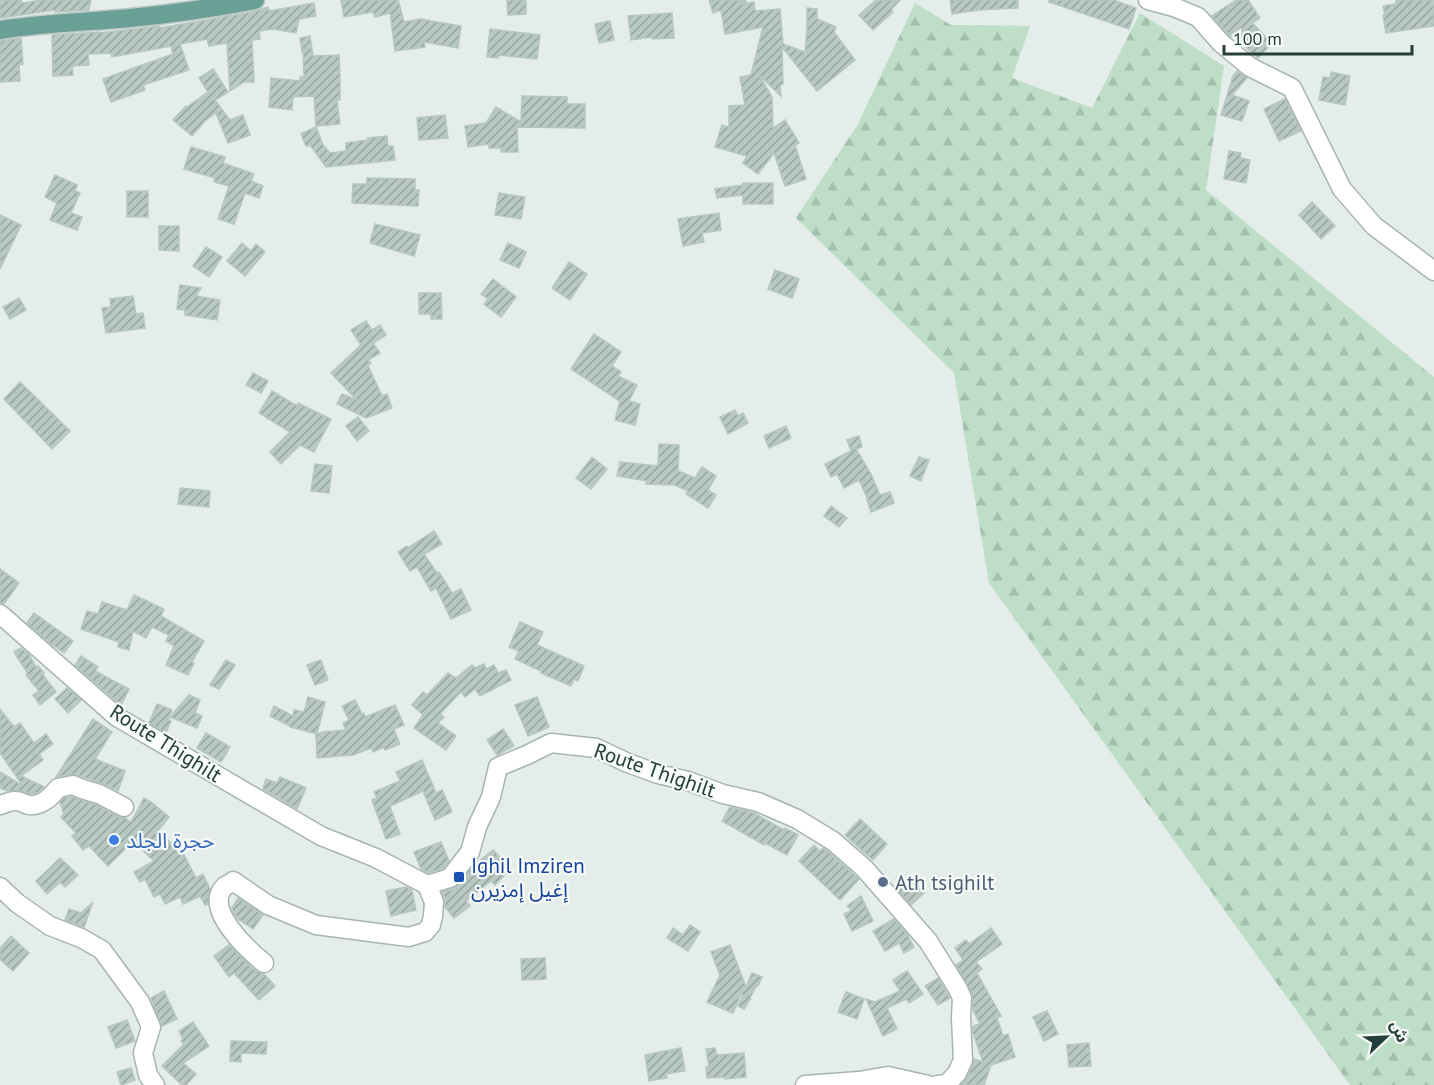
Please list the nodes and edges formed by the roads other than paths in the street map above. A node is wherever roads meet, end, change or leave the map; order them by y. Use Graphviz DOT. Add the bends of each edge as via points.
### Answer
graph roads {
  1 [pos="255,0"];
  2 [pos="1148,0"];
  3 [pos="0,30"];
  4 [pos="1434,271"];
  5 [pos="0,614"];
  6 [pos="0,805"];
  7 [pos="124,807"];
  8 [pos="428,885"];
  9 [pos="0,887"];
  10 [pos="264,963"];
  11 [pos="806,1084"];
  12 [pos="155,1085"];
  13 [pos="928,1085"];
  14 [pos="937,1085"];
  1 -- 3 [label="main road" via="131,18"];
  2 -- 4 [label="street" via="1198,17 1250,67 1292,88 1342,189 1374,225"];
  5 -- 8 [label="street, Route Thighilt" via="117,717 321,836"];
  6 -- 7 [label="street" via="14,801 39,803 58,788 74,785"];
  8 -- 10 [label="street" via="434,902 431,926 426,932 409,937 316,925 268,905 233,881 219,898 222,916 243,945"];
  8 -- 14 [label="street, Route Thighilt" via="450,878 470,852 498,767 551,743 596,748 658,774 758,802 833,841 864,868 928,941 962,998 963,1060 947,1084"];
  9 -- 12 [label="street" via="50,926 102,950 140,1002 151,1027 143,1053 148,1076"];
  11 -- 13 [label="street" via="888,1076"];
}
